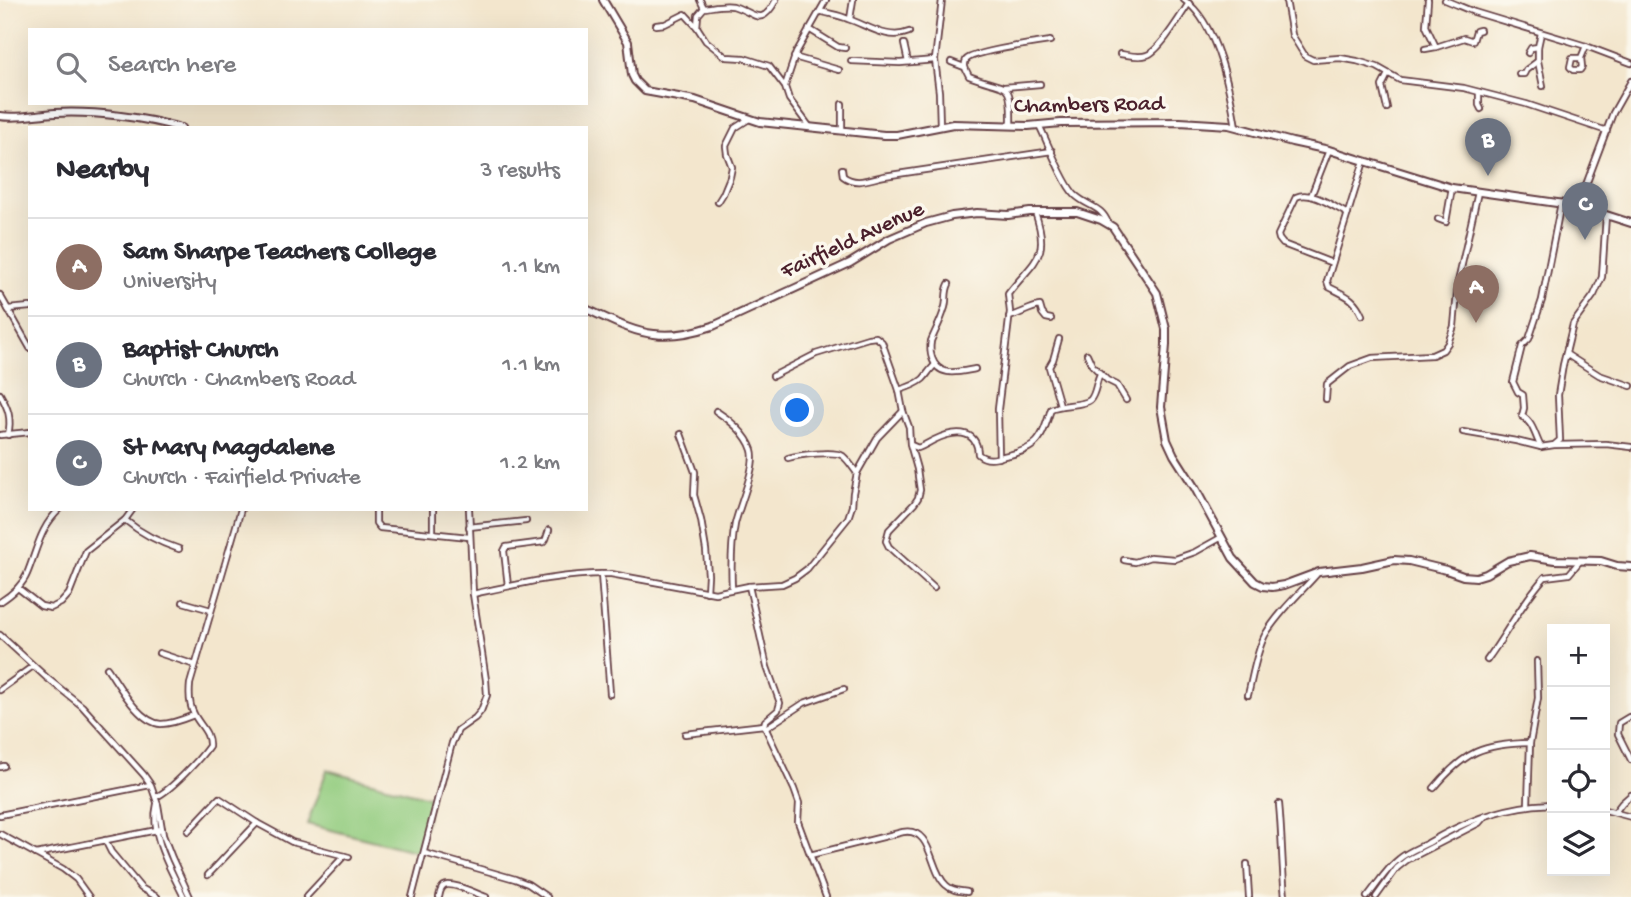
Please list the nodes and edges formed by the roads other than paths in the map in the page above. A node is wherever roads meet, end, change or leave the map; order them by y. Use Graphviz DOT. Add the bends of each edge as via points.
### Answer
graph roads {
  1 [pos="603,0"];
  2 [pos="701,0"];
  3 [pos="776,0"];
  4 [pos="826,0"];
  5 [pos="853,0"];
  6 [pos="942,0"];
  7 [pos="1286,0"];
  8 [pos="1428,0"];
  9 [pos="1445,0"];
  10 [pos="1186,2"];
  11 [pos="734,3"];
  12 [pos="704,8"];
  13 [pos="820,11"];
  14 [pos="850,19"];
  15 [pos="656,25"];
  16 [pos="697,27"];
  17 [pos="809,29"];
  18 [pos="1480,30"];
  19 [pos="909,32"];
  20 [pos="1541,33"];
  21 [pos="1050,41"];
  22 [pos="904,44"];
  23 [pos="1586,46"];
  24 [pos="1436,47"];
  25 [pos="1538,47"];
  26 [pos="845,48"];
  27 [pos="1425,49"];
  28 [pos="1528,53"];
  29 [pos="1120,54"];
  30 [pos="794,57"];
  31 [pos="1581,58"];
  32 [pos="935,60"];
  33 [pos="851,61"];
  34 [pos="1538,61"];
  35 [pos="908,62"];
  36 [pos="951,62"];
  37 [pos="1631,63"];
  38 [pos="964,67"];
  39 [pos="839,70"];
  40 [pos="1388,74"];
  41 [pos="1519,75"];
  42 [pos="1631,80"];
  43 [pos="1040,84"];
  44 [pos="1543,86"];
  45 [pos="785,87"];
  46 [pos="1003,87"];
  47 [pos="1479,92"];
  48 [pos="842,104"];
  49 [pos="1387,108"];
  50 [pos="1481,109"];
  51 [pos="0,116"];
  52 [pos="750,119"];
  53 [pos="1011,125"];
  54 [pos="1039,125"];
  55 [pos="174,126"];
  56 [pos="809,126"];
  57 [pos="940,126"];
  58 [pos="1236,127"];
  59 [pos="842,131"];
  60 [pos="1607,131"];
  61 [pos="1329,150"];
  62 [pos="1052,151"];
  63 [pos="1364,161"];
  64 [pos="842,169"];
  65 [pos="1452,188"];
  66 [pos="1478,192"];
  67 [pos="1311,196"];
  68 [pos="718,202"];
  69 [pos="1561,203"];
  70 [pos="1578,206"];
  71 [pos="1035,212"];
  72 [pos="1348,214"];
  73 [pos="1606,215"];
  74 [pos="1438,219"];
  75 [pos="1108,223"];
  76 [pos="1631,223"];
  77 [pos="1332,263"];
  78 [pos="948,284"];
  79 [pos="0,295"];
  80 [pos="28,307"];
  81 [pos="8,309"];
  82 [pos="588,310"];
  83 [pos="1362,315"];
  84 [pos="1009,317"];
  85 [pos="1051,318"];
  86 [pos="1059,339"];
  87 [pos="28,344"];
  88 [pos="1087,354"];
  89 [pos="1566,354"];
  90 [pos="935,365"];
  91 [pos="975,369"];
  92 [pos="1100,373"];
  93 [pos="772,376"];
  94 [pos="1631,386"];
  95 [pos="899,390"];
  96 [pos="0,394"];
  97 [pos="1326,399"];
  98 [pos="1126,400"];
  99 [pos="1060,405"];
  100 [pos="716,411"];
  101 [pos="903,411"];
  102 [pos="28,432"];
  103 [pos="1463,432"];
  104 [pos="681,434"];
  105 [pos="0,435"];
  106 [pos="8,435"];
  107 [pos="910,444"];
  108 [pos="1554,445"];
  109 [pos="1541,447"];
  110 [pos="1631,447"];
  111 [pos="788,458"];
  112 [pos="999,458"];
  113 [pos="857,473"];
  114 [pos="58,511"];
  115 [pos="132,511"];
  116 [pos="240,511"];
  117 [pos="376,511"];
  118 [pos="433,511"];
  119 [pos="469,511"];
  120 [pos="125,520"];
  121 [pos="526,521"];
  122 [pos="469,527"];
  123 [pos="549,530"];
  124 [pos="433,533"];
  125 [pos="469,537"];
  126 [pos="1222,537"];
  127 [pos="179,549"];
  128 [pos="1136,556"];
  129 [pos="1142,558"];
  130 [pos="1124,560"];
  131 [pos="1580,561"];
  132 [pos="1631,567"];
  133 [pos="1319,572"];
  134 [pos="601,574"];
  135 [pos="508,586"];
  136 [pos="749,586"];
  137 [pos="18,588"];
  138 [pos="934,588"];
  139 [pos="732,589"];
  140 [pos="707,592"];
  141 [pos="473,594"];
  142 [pos="0,602"];
  143 [pos="183,602"];
  144 [pos="211,610"];
  145 [pos="0,635"];
  146 [pos="159,653"];
  147 [pos="1487,660"];
  148 [pos="1537,661"];
  149 [pos="195,665"];
  150 [pos="33,666"];
  151 [pos="107,668"];
  152 [pos="844,689"];
  153 [pos="0,690"];
  154 [pos="610,694"];
  155 [pos="1248,695"];
  156 [pos="194,715"];
  157 [pos="1629,717"];
  158 [pos="765,726"];
  159 [pos="685,734"];
  160 [pos="1530,743"];
  161 [pos="1631,760"];
  162 [pos="151,785"];
  163 [pos="1434,788"];
  164 [pos="1631,795"];
  165 [pos="156,800"];
  166 [pos="1279,804"];
  167 [pos="1547,804"];
  168 [pos="1528,805"];
  169 [pos="1610,812"];
  170 [pos="1615,813"];
  171 [pos="0,815"];
  172 [pos="1486,815"];
  173 [pos="1631,817"];
  174 [pos="257,823"];
  175 [pos="159,830"];
  176 [pos="188,831"];
  177 [pos="0,834"];
  178 [pos="106,840"];
  179 [pos="424,853"];
  180 [pos="36,854"];
  181 [pos="810,855"];
  182 [pos="1247,864"];
  183 [pos="208,876"];
  184 [pos="967,892"];
  185 [pos="89,897"];
  186 [pos="157,897"];
  187 [pos="184,897"];
  188 [pos="190,897"];
  189 [pos="306,897"];
  190 [pos="412,897"];
  191 [pos="439,897"];
  192 [pos="486,897"];
  193 [pos="547,897"];
  194 [pos="826,897"];
  195 [pos="1249,897"];
  196 [pos="1285,897"];
  197 [pos="1367,897"];
  198 [pos="1376,897"];
  1 -- 52 [label="street, Chambers Road" via="628,42 632,75 639,87"];
  2 -- 12 [label="street"];
  3 -- 11 [label="street" via="760,17"];
  4 -- 13 [label="street"];
  5 -- 14 [label="street"];
  6 -- 32 [label="street"];
  7 -- 40 [label="street" via="1292,35 1305,56 1357,61"];
  8 -- 24 [label="street" via="1426,26"];
  9 -- 20 [label="street"];
  10 -- 29 [label="street" via="1149,55"];
  10 -- 58 [label="street" via="1208,29 1219,55"];
  11 -- 12 [label="street"];
  12 -- 16 [label="street"];
  13 -- 14 [label="street"];
  13 -- 17 [label="street"];
  14 -- 19 [label="street" via="890,34"];
  15 -- 16 [label="street" via="685,14"];
  16 -- 45 [label="street" via="726,57 769,66"];
  17 -- 26 [label="street"];
  17 -- 30 [label="street"];
  18 -- 24 [label="street" via="1473,41 1464,38"];
  20 -- 23 [label="street"];
  20 -- 25 [label="street"];
  21 -- 38 [label="street" via="981,53 969,57"];
  22 -- 35 [label="street"];
  23 -- 31 [label="street"];
  23 -- 37 [label="street"];
  24 -- 27 [label="street"];
  25 -- 28 [label="street" via="1531,47"];
  25 -- 34 [label="street"];
  30 -- 39 [label="street"];
  30 -- 45 [label="street"];
  32 -- 35 [label="street"];
  32 -- 57 [label="street"];
  33 -- 35 [label="street"];
  34 -- 41 [label="street"];
  34 -- 44 [label="street"];
  36 -- 38 [label="street"];
  38 -- 46 [label="street" via="969,76"];
  40 -- 47 [label="street" via="1400,80"];
  40 -- 49 [label="street" via="1382,86"];
  42 -- 60 [label="street"];
  43 -- 46 [label="street"];
  45 -- 56 [label="street"];
  46 -- 53 [label="street" via="1009,92"];
  47 -- 50 [label="street"];
  47 -- 60 [label="street"];
  48 -- 59 [label="street"];
  51 -- 55 [label="street" via="104,115"];
  52 -- 56 [label="street, Chambers Road"];
  52 -- 68 [label="street" via="735,128 726,146 732,167"];
  53 -- 54 [label="street, Chambers Road"];
  53 -- 57 [label="street, Chambers Road"];
  54 -- 58 [label="street, Chambers Road" via="1180,122"];
  54 -- 62 [label="street"];
  56 -- 59 [label="street, Chambers Road"];
  57 -- 59 [label="street, Chambers Road" via="897,135"];
  58 -- 61 [label="street, Chambers Road"];
  60 -- 70 [label="street"];
  61 -- 63 [label="street, Chambers Road"];
  61 -- 67 [label="street"];
  62 -- 64 [label="street" via="859,182 843,176"];
  62 -- 75 [label="street" via="1072,192 1101,210"];
  63 -- 65 [label="street, Chambers Road"];
  63 -- 72 [label="street"];
  65 -- 66 [label="street, Chambers Road"];
  65 -- 74 [label="street" via="1447,222"];
  66 -- 69 [label="street, Chambers Road"];
  66 -- 97 [label="street" via="1448,343 1432,355 1373,358 1350,366 1327,384"];
  67 -- 72 [label="street"];
  67 -- 77 [label="street" via="1296,197 1279,240"];
  69 -- 70 [label="street, Chambers Road"];
  69 -- 109 [label="street" via="1542,300 1529,339 1522,346 1513,382 1523,395 1522,416 1532,425"];
  70 -- 73 [label="street, Chambers Road"];
  71 -- 75 [label="street, Fairfield Avenue" via="1077,212"];
  71 -- 82 [label="street, Fairfield Avenue" via="977,213 920,225 850,263 693,332 654,335"];
  71 -- 84 [label="street" via="1041,232 1040,254 1008,294"];
  72 -- 77 [label="street"];
  73 -- 76 [label="street, Chambers Road"];
  73 -- 89 [label="street" via="1601,277 1573,324"];
  75 -- 126 [label="street" via="1157,293 1166,329 1161,407 1167,440"];
  77 -- 83 [label="street" via="1329,287 1352,298"];
  78 -- 90 [label="street" via="945,310 931,343"];
  79 -- 81 [label="street"];
  80 -- 81 [label="street"];
  81 -- 87 [label="street"];
  84 -- 85 [label="street" via="1040,306 1046,318"];
  84 -- 112 [label="street" via="998,409"];
  86 -- 99 [label="street" via="1049,367"];
  88 -- 92 [label="street"];
  89 -- 94 [label="street" via="1599,375"];
  89 -- 108 [label="street" via="1558,395 1560,440"];
  90 -- 91 [label="street" via="951,373"];
  90 -- 95 [label="street" via="924,378"];
  92 -- 98 [label="street" via="1117,385"];
  92 -- 99 [label="street" via="1090,400"];
  93 -- 95 [label="street" via="816,354 872,337 883,342"];
  95 -- 101 [label="street"];
  96 -- 106 [label="street" via="9,410"];
  99 -- 112 [label="street" via="1051,409 1044,430 1030,449"];
  100 -- 139 [label="street" via="741,432 753,455 736,522"];
  101 -- 107 [label="street"];
  101 -- 113 [label="street" via="877,438"];
  102 -- 106 [label="street"];
  103 -- 109 [label="street"];
  104 -- 140 [label="street" via="695,472 694,495 706,542"];
  105 -- 106 [label="street"];
  107 -- 112 [label="street" via="918,448 942,436 964,433 975,438 983,458"];
  107 -- 138 [label="street" via="920,490 914,504 889,530 886,541"];
  108 -- 109 [label="street"];
  108 -- 110 [label="street"];
  111 -- 113 [label="street" via="839,454"];
  113 -- 136 [label="street" via="848,518 807,569 782,584"];
  114 -- 137 [label="street" via="46,524"];
  115 -- 120 [label="street"];
  116 -- 144 [label="street"];
  117 -- 124 [label="street" via="377,526 383,529"];
  118 -- 124 [label="street"];
  119 -- 122 [label="street"];
  120 -- 127 [label="street" via="141,534"];
  120 -- 137 [label="street" via="86,551 61,603 41,606"];
  121 -- 122 [label="street"];
  122 -- 125 [label="street"];
  123 -- 135 [label="street" via="544,542 506,547"];
  124 -- 125 [label="street"];
  125 -- 141 [label="street"];
  126 -- 129 [label="street" via="1187,556"];
  126 -- 133 [label="street" via="1241,568 1263,586 1284,585"];
  128 -- 129 [label="street"];
  129 -- 130 [label="street"];
  131 -- 132 [label="street"];
  131 -- 133 [label="street" via="1519,557 1476,578 1394,560"];
  131 -- 147 [label="street" via="1569,574 1545,577"];
  133 -- 155 [label="street" via="1265,636"];
  134 -- 135 [label="street"];
  134 -- 140 [label="street"];
  134 -- 154 [label="street"];
  135 -- 141 [label="street"];
  136 -- 139 [label="street"];
  136 -- 158 [label="street" via="780,703"];
  137 -- 142 [label="street"];
  139 -- 140 [label="street"];
  141 -- 179 [label="street" via="487,695 481,711 458,730 452,743"];
  143 -- 144 [label="street"];
  144 -- 149 [label="street"];
  145 -- 150 [label="street"];
  146 -- 149 [label="street"];
  148 -- 160 [label="street" via="1538,698"];
  149 -- 156 [label="street" via="190,684"];
  150 -- 153 [label="street"];
  150 -- 162 [label="street" via="82,706"];
  151 -- 156 [label="street" via="147,720 161,724"];
  152 -- 158 [label="street" via="804,703"];
  156 -- 165 [label="street" via="208,735 209,746"];
  157 -- 161 [label="street" via="1619,723 1618,734"];
  158 -- 159 [label="street"];
  158 -- 181 [label="street" via="799,803 798,822"];
  160 -- 163 [label="street" via="1486,747 1450,769"];
  160 -- 168 [label="street"];
  162 -- 165 [label="street"];
  162 -- 171 [label="street"];
  164 -- 170 [label="street"];
  165 -- 175 [label="street"];
  166 -- 196 [label="street"];
  167 -- 168 [label="street"];
  168 -- 172 [label="street"];
  169 -- 170 [label="street"];
  170 -- 173 [label="street"];
  172 -- 197 [label="street" via="1401,858"];
  172 -- 198 [label="street" via="1397,868"];
  174 -- 176 [label="street" via="219,798"];
  174 -- 183 [label="street"];
  174 -- 189 [label="street" via="292,842 347,857"];
  175 -- 178 [label="street"];
  175 -- 187 [label="street"];
  175 -- 188 [label="street"];
  177 -- 180 [label="street"];
  178 -- 180 [label="street"];
  178 -- 186 [label="street" via="141,888"];
  179 -- 190 [label="street"];
  179 -- 193 [label="street" via="528,884"];
  180 -- 185 [label="street" via="72,875"];
  181 -- 184 [label="street" via="915,832 923,838 945,885"];
  181 -- 194 [label="street"];
  182 -- 195 [label="street"];
  191 -- 192 [label="street" via="440,889 451,884"];
}
